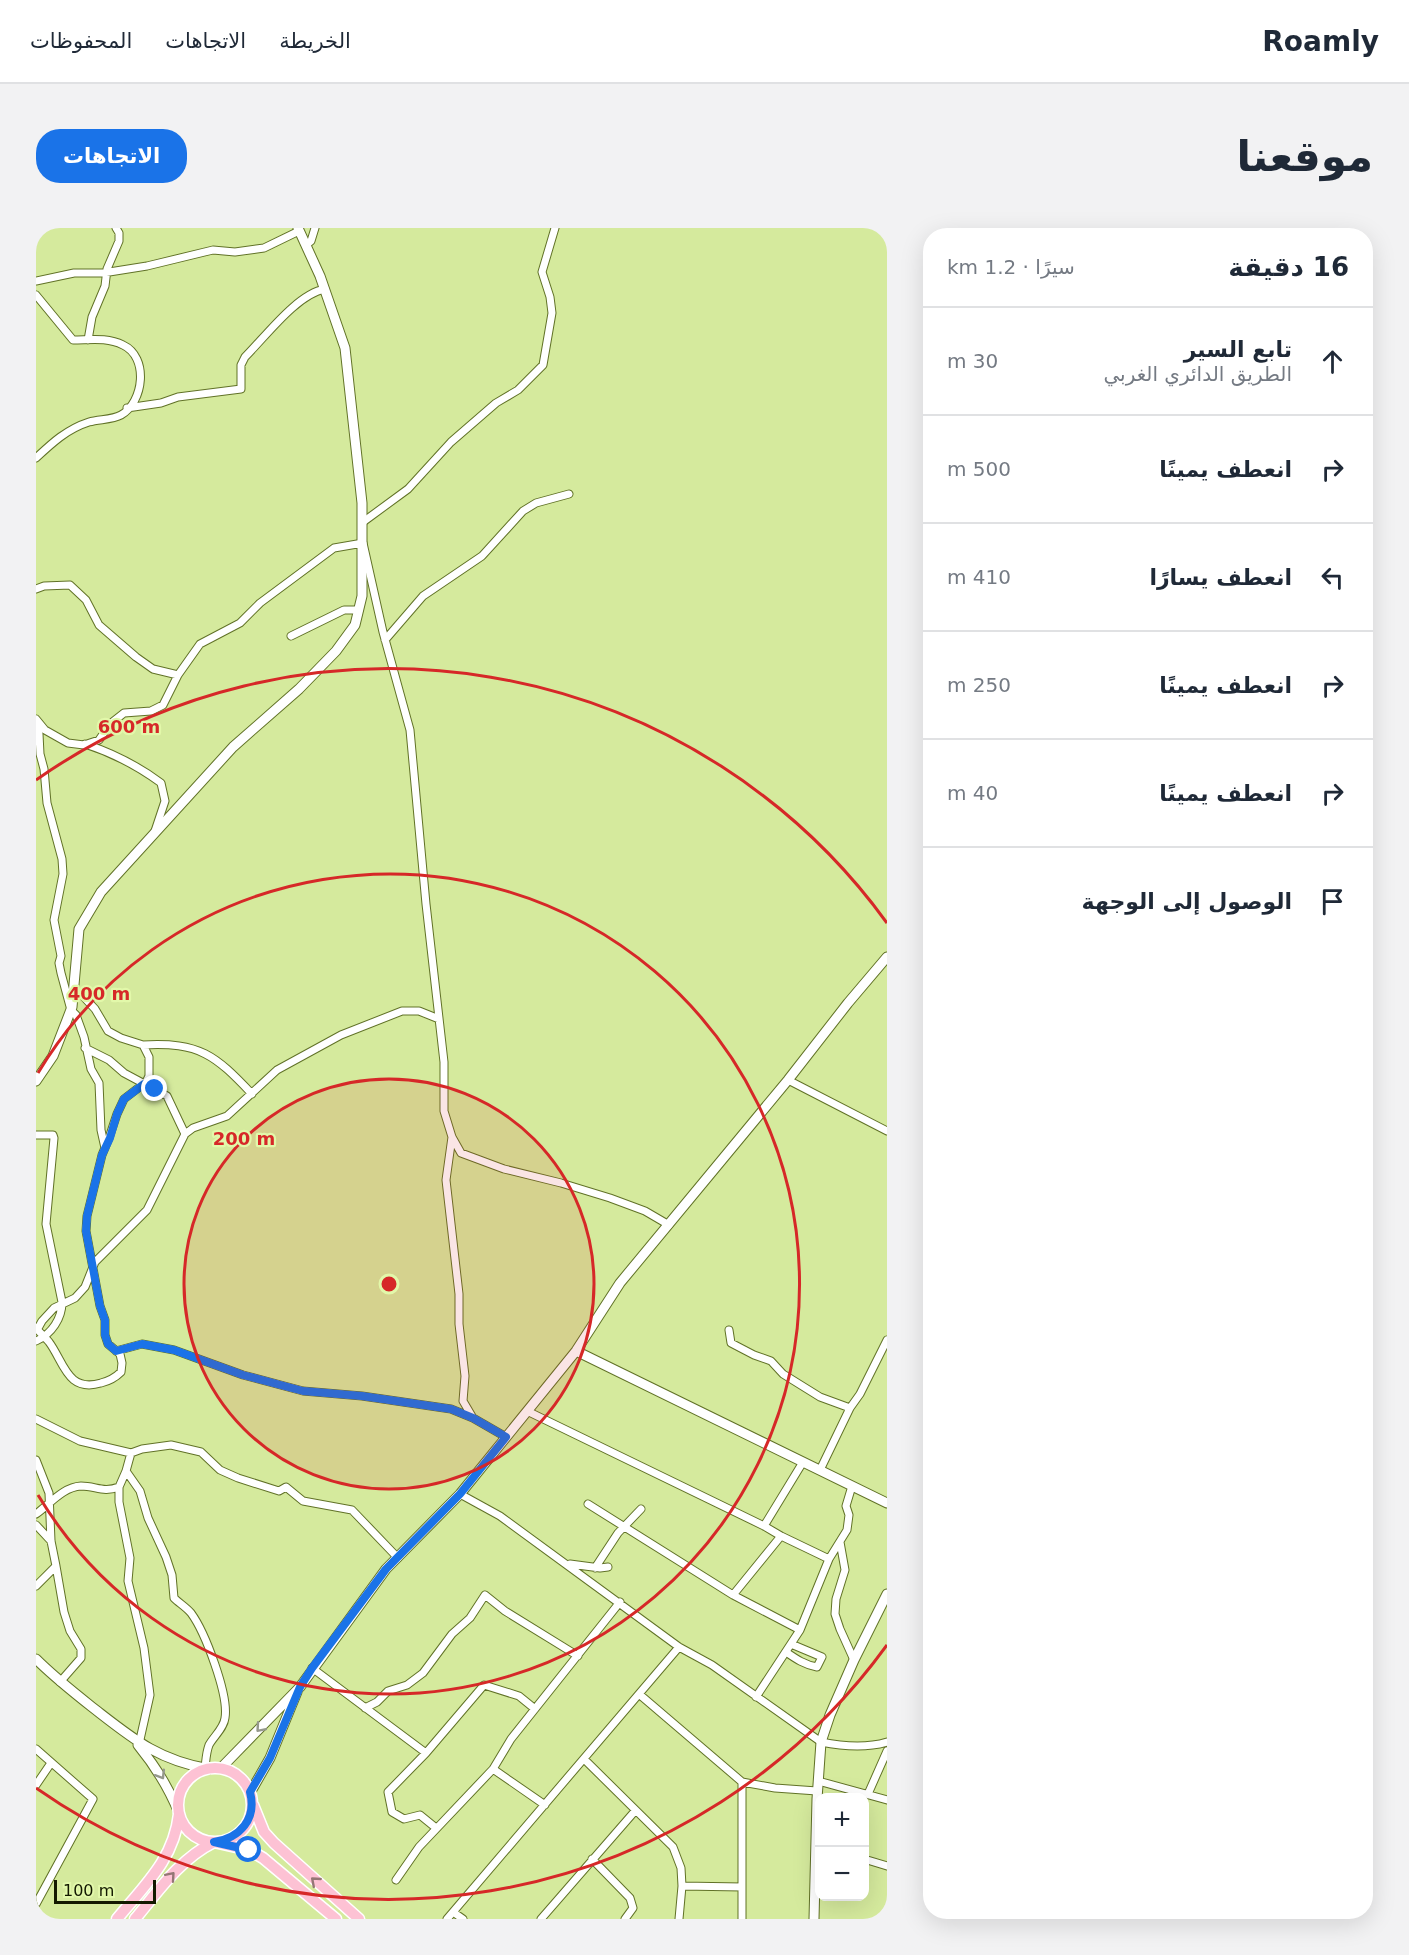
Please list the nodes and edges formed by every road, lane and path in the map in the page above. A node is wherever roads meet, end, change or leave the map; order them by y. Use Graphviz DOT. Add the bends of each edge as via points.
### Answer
graph roads {
  1 [pos="116,228"];
  2 [pos="315,228"];
  3 [pos="555,228"];
  4 [pos="298,230"];
  5 [pos="306,245"];
  6 [pos="106,272"];
  7 [pos="36,281"];
  8 [pos="325,289"];
  9 [pos="36,295"];
  10 [pos="88,340"];
  11 [pos="127,408"];
  12 [pos="36,458"];
  13 [pos="569,494"];
  14 [pos="363,522"];
  15 [pos="363,543"];
  16 [pos="36,589"];
  17 [pos="359,610"];
  18 [pos="291,636"];
  19 [pos="385,640"];
  20 [pos="178,675"];
  21 [pos="36,720"];
  22 [pos="86,744"];
  23 [pos="155,831"];
  24 [pos="887,957"];
  25 [pos="73,995"];
  26 [pos="71,1010"];
  27 [pos="439,1019"];
  28 [pos="143,1045"];
  29 [pos="85,1048"];
  30 [pos="788,1080"];
  31 [pos="36,1081"];
  32 [pos="144,1084"];
  33 [pos="252,1094"];
  34 [pos="887,1131"];
  35 [pos="185,1134"];
  36 [pos="36,1136"];
  37 [pos="452,1137"];
  38 [pos="105,1148"];
  39 [pos="669,1225"];
  40 [pos="92,1268"];
  41 [pos="62,1304"];
  42 [pos="37,1329"];
  43 [pos="729,1330"];
  44 [pos="44,1337"];
  45 [pos="887,1340"];
  46 [pos="36,1341"];
  47 [pos="116,1351"];
  48 [pos="576,1352"];
  49 [pos="850,1408"];
  50 [pos="527,1411"];
  51 [pos="473,1418"];
  52 [pos="36,1419"];
  53 [pos="506,1437"];
  54 [pos="131,1453"];
  55 [pos="36,1460"];
  56 [pos="804,1462"];
  57 [pos="820,1470"];
  58 [pos="126,1471"];
  59 [pos="852,1486"];
  60 [pos="119,1487"];
  61 [pos="460,1494"];
  62 [pos="50,1503"];
  63 [pos="588,1503"];
  64 [pos="887,1503"];
  65 [pos="641,1509"];
  66 [pos="36,1514"];
  67 [pos="36,1525"];
  68 [pos="764,1526"];
  69 [pos="624,1527"];
  70 [pos="779,1535"];
  71 [pos="51,1541"];
  72 [pos="840,1542"];
  73 [pos="398,1558"];
  74 [pos="829,1559"];
  75 [pos="568,1564"];
  76 [pos="56,1566"];
  77 [pos="608,1567"];
  78 [pos="595,1568"];
  79 [pos="36,1586"];
  80 [pos="887,1594"];
  81 [pos="733,1595"];
  82 [pos="620,1602"];
  83 [pos="800,1630"];
  84 [pos="791,1644"];
  85 [pos="679,1647"];
  86 [pos="786,1652"];
  87 [pos="578,1656"];
  88 [pos="36,1659"];
  89 [pos="854,1660"];
  90 [pos="312,1668"];
  91 [pos="60,1682"];
  92 [pos="300,1687"];
  93 [pos="639,1694"];
  94 [pos="756,1697"];
  95 [pos="365,1708"];
  96 [pos="535,1709"];
  97 [pos="137,1742"];
  98 [pos="821,1742"];
  99 [pos="887,1742"];
  100 [pos="36,1749"];
  101 [pos="887,1751"];
  102 [pos="426,1753"];
  103 [pos="584,1759"];
  104 [pos="51,1763"];
  105 [pos="207,1768"];
  106 [pos="221,1768"];
  107 [pos="493,1768"];
  108 [pos="742,1782"];
  109 [pos="36,1785"];
  110 [pos="818,1786"];
  111 [pos="818,1793"];
  112 [pos="862,1793"];
  113 [pos="868,1793"];
  114 [pos="869,1794"];
  115 [pos="251,1797"];
  116 [pos="887,1800"];
  117 [pos="544,1805"];
  118 [pos="635,1811"];
  119 [pos="179,1813"];
  120 [pos="436,1828"];
  121 [pos="214,1842"];
  122 [pos="592,1859"];
  123 [pos="869,1861"];
  124 [pos="887,1866"];
  125 [pos="396,1880"];
  126 [pos="682,1886"];
  127 [pos="742,1887"];
  128 [pos="815,1895"];
  129 [pos="36,1904"];
  130 [pos="453,1912"];
  131 [pos="117,1919"];
  132 [pos="135,1919"];
  133 [pos="336,1919"];
  134 [pos="360,1919"];
  135 [pos="447,1919"];
  136 [pos="463,1919"];
  137 [pos="541,1919"];
  138 [pos="625,1919"];
  139 [pos="679,1919"];
  140 [pos="742,1919"];
  141 [pos="814,1919"];
  1 -- 6 [label="street" via="119,241"];
  2 -- 5 [label="street"];
  3 -- 14 [label="street" via="542,272 552,313 543,365 518,390 496,403 451,442 408,489"];
  4 -- 5 [label="street"];
  4 -- 6 [label="street" via="264,248 213,250"];
  5 -- 8 [label="street"];
  6 -- 7 [label="street" via="74,273"];
  6 -- 10 [label="street" via="104,293 92,317"];
  8 -- 11 [label="street" via="313,291 300,301 245,357 241,389"];
  8 -- 14 [label="street" via="345,348"];
  9 -- 10 [label="street" via="73,340"];
  10 -- 11 [label="street" via="109,339 125,345 138,358 142,372"];
  11 -- 12 [label="street" via="121,415 74,427"];
  13 -- 19 [label="street" via="523,511 482,556 423,596"];
  14 -- 15 [label="street"];
  15 -- 17 [label="street"];
  15 -- 19 [label="street"];
  15 -- 20 [label="street" via="334,548 314,562 240,623 200,644"];
  16 -- 20 [label="street" via="70,585 86,600 99,625 136,657 153,669"];
  17 -- 18 [label="street" via="344,610"];
  17 -- 23 [label="street" via="355,625 336,651 233,747"];
  19 -- 27 [label="street" via="410,730"];
  20 -- 22 [label="street" via="163,705 151,711 124,713 99,740"];
  21 -- 22 [label="street" via="68,743"];
  21 -- 26 [label="street" via="47,803 62,860 54,920 59,963"];
  22 -- 23 [label="street" via="126,761 161,783 165,801"];
  23 -- 25 [label="street" via="101,892 79,929"];
  24 -- 30 [label="street"];
  25 -- 26 [label="street"];
  25 -- 28 [label="street" via="82,995 108,1031"];
  26 -- 29 [label="street"];
  26 -- 31 [label="street" via="53,1056"];
  27 -- 33 [label="street" via="419,1011 402,1011 372,1022 277,1070"];
  27 -- 37 [label="street" via="444,1111"];
  28 -- 32 [label="street" via="150,1067"];
  28 -- 33 [label="street" via="186,1047 208,1055 227,1067"];
  29 -- 32 [label="street"];
  29 -- 38 [label="street" via="99,1083"];
  30 -- 34 [label="street"];
  30 -- 39 [label="street"];
  32 -- 35 [label="street" via="167,1096"];
  32 -- 38 [label="street" via="124,1099"];
  33 -- 35 [label="street" via="227,1116"];
  35 -- 40 [label="street" via="147,1210"];
  36 -- 41 [label="street" via="54,1138 46,1224"];
  37 -- 39 [label="street" via="461,1153 610,1198"];
  37 -- 51 [label="street" via="446,1180 459,1294 463,1401"];
  38 -- 40 [label="street" via="87,1216"];
  39 -- 48 [label="street" via="620,1283"];
  40 -- 41 [label="street" via="75,1298"];
  40 -- 47 [label="street" via="105,1335"];
  41 -- 42 [label="street"];
  41 -- 44 [label="street" via="62,1313"];
  42 -- 44 [label="street"];
  43 -- 49 [label="street" via="731,1343 771,1361 783,1374 820,1397"];
  44 -- 46 [label="street"];
  44 -- 47 [label="street" via="68,1374 80,1384 91,1386 117,1376 122,1363"];
  45 -- 49 [label="street"];
  47 -- 51 [label="street" via="142,1344 153,1346 303,1391 451,1409"];
  48 -- 50 [label="street"];
  48 -- 56 [label="street"];
  49 -- 57 [label="street"];
  50 -- 53 [label="street"];
  50 -- 68 [label="street"];
  51 -- 53 [label="street"];
  52 -- 54 [label="street" via="80,1442"];
  53 -- 61 [label="street"];
  54 -- 58 [label="street"];
  54 -- 73 [label="street" via="171,1445 201,1452 220,1470 238,1478 279,1491 286,1487 303,1501 352,1510"];
  55 -- 62 [label="street"];
  56 -- 57 [label="street"];
  56 -- 68 [label="street"];
  57 -- 59 [label="street"];
  58 -- 60 [label="street"];
  58 -- 105 [label="street" via="140,1491 166,1557 174,1598 190,1611 198,1625 222,1687 225,1717 206,1753"];
  59 -- 64 [label="street"];
  59 -- 72 [label="street" via="846,1506 847,1530"];
  60 -- 62 [label="street" via="108,1491 82,1486 69,1489"];
  60 -- 97 [label="street" via="130,1558 128,1581 144,1648 150,1695"];
  61 -- 73 [label="street"];
  61 -- 75 [label="street" via="500,1516"];
  62 -- 66 [label="street"];
  62 -- 71 [label="street"];
  63 -- 69 [label="street"];
  65 -- 69 [label="street"];
  67 -- 71 [label="street"];
  68 -- 70 [label="street"];
  69 -- 78 [label="street"];
  69 -- 81 [label="street"];
  70 -- 74 [label="street"];
  70 -- 81 [label="street"];
  71 -- 76 [label="street"];
  72 -- 74 [label="street"];
  72 -- 89 [label="street" via="845,1570 836,1599 836,1614"];
  73 -- 90 [label="street"];
  74 -- 83 [label="street"];
  75 -- 78 [label="street"];
  75 -- 82 [label="street"];
  76 -- 79 [label="street"];
  76 -- 91 [label="street" via="70,1632 81,1649 81,1658"];
  77 -- 78 [label="street"];
  80 -- 89 [label="street"];
  81 -- 83 [label="street"];
  82 -- 85 [label="street"];
  82 -- 87 [label="street"];
  83 -- 84 [label="street"];
  84 -- 86 [label="street"];
  84 -- 86 [label="street" via="822,1657 819,1666 799,1661"];
  85 -- 93 [label="street"];
  85 -- 94 [label="street"];
  86 -- 94 [label="street"];
  87 -- 95 [label="street" via="485,1595 423,1673"];
  87 -- 96 [label="street"];
  88 -- 91 [label="street"];
  89 -- 98 [label="street"];
  90 -- 92 [label="street"];
  90 -- 95 [label="street"];
  91 -- 97 [label="street"];
  92 -- 106 [label="street, one-way"];
  92 -- 115 [label="street"];
  93 -- 103 [label="street"];
  93 -- 108 [label="street"];
  94 -- 98 [label="street"];
  95 -- 102 [label="street"];
  96 -- 102 [label="street" via="519,1696 484,1685"];
  96 -- 107 [label="street"];
  97 -- 105 [label="street" via="185,1765"];
  97 -- 119 [label="street, one-way" via="170,1790"];
  98 -- 99 [label="street"];
  98 -- 110 [label="street"];
  100 -- 104 [label="street"];
  101 -- 113 [label="street"];
  102 -- 120 [label="street" via="388,1791 392,1812 404,1819 420,1815"];
  103 -- 117 [label="street"];
  103 -- 118 [label="street"];
  104 -- 109 [label="street"];
  104 -- 129 [label="street" via="93,1799"];
  105 -- 106 [label="main road"];
  105 -- 119 [label="main road" via="188,1780 182,1790"];
  106 -- 115 [label="main road" via="242,1779"];
  107 -- 117 [label="street"];
  107 -- 120 [label="street"];
  108 -- 110 [label="street" via="775,1788"];
  108 -- 127 [label="street"];
  110 -- 111 [label="street"];
  110 -- 112 [label="street"];
  114 -- 116 [label="street"];
  115 -- 121 [label="main road" via="246,1825 227,1840"];
  134 -- 115 [label="main road, one-way" via="264,1832"];
  117 -- 130 [label="street"];
  118 -- 122 [label="street"];
  118 -- 126 [label="street" via="673,1847 681,1868"];
  119 -- 121 [label="main road" via="192,1833"];
  119 -- 131 [label="main road" via="177,1830 165,1859"];
  120 -- 125 [label="street"];
  132 -- 121 [label="main road, one-way" via="189,1856"];
  121 -- 133 [label="main road" via="249,1850 263,1858"];
  122 -- 137 [label="street"];
  122 -- 138 [label="street" via="630,1898 633,1908"];
  123 -- 124 [label="street"];
  126 -- 127 [label="street"];
  126 -- 139 [label="street"];
  127 -- 140 [label="street"];
  128 -- 141 [label="street"];
  130 -- 135 [label="street"];
  130 -- 136 [label="street"];
}
